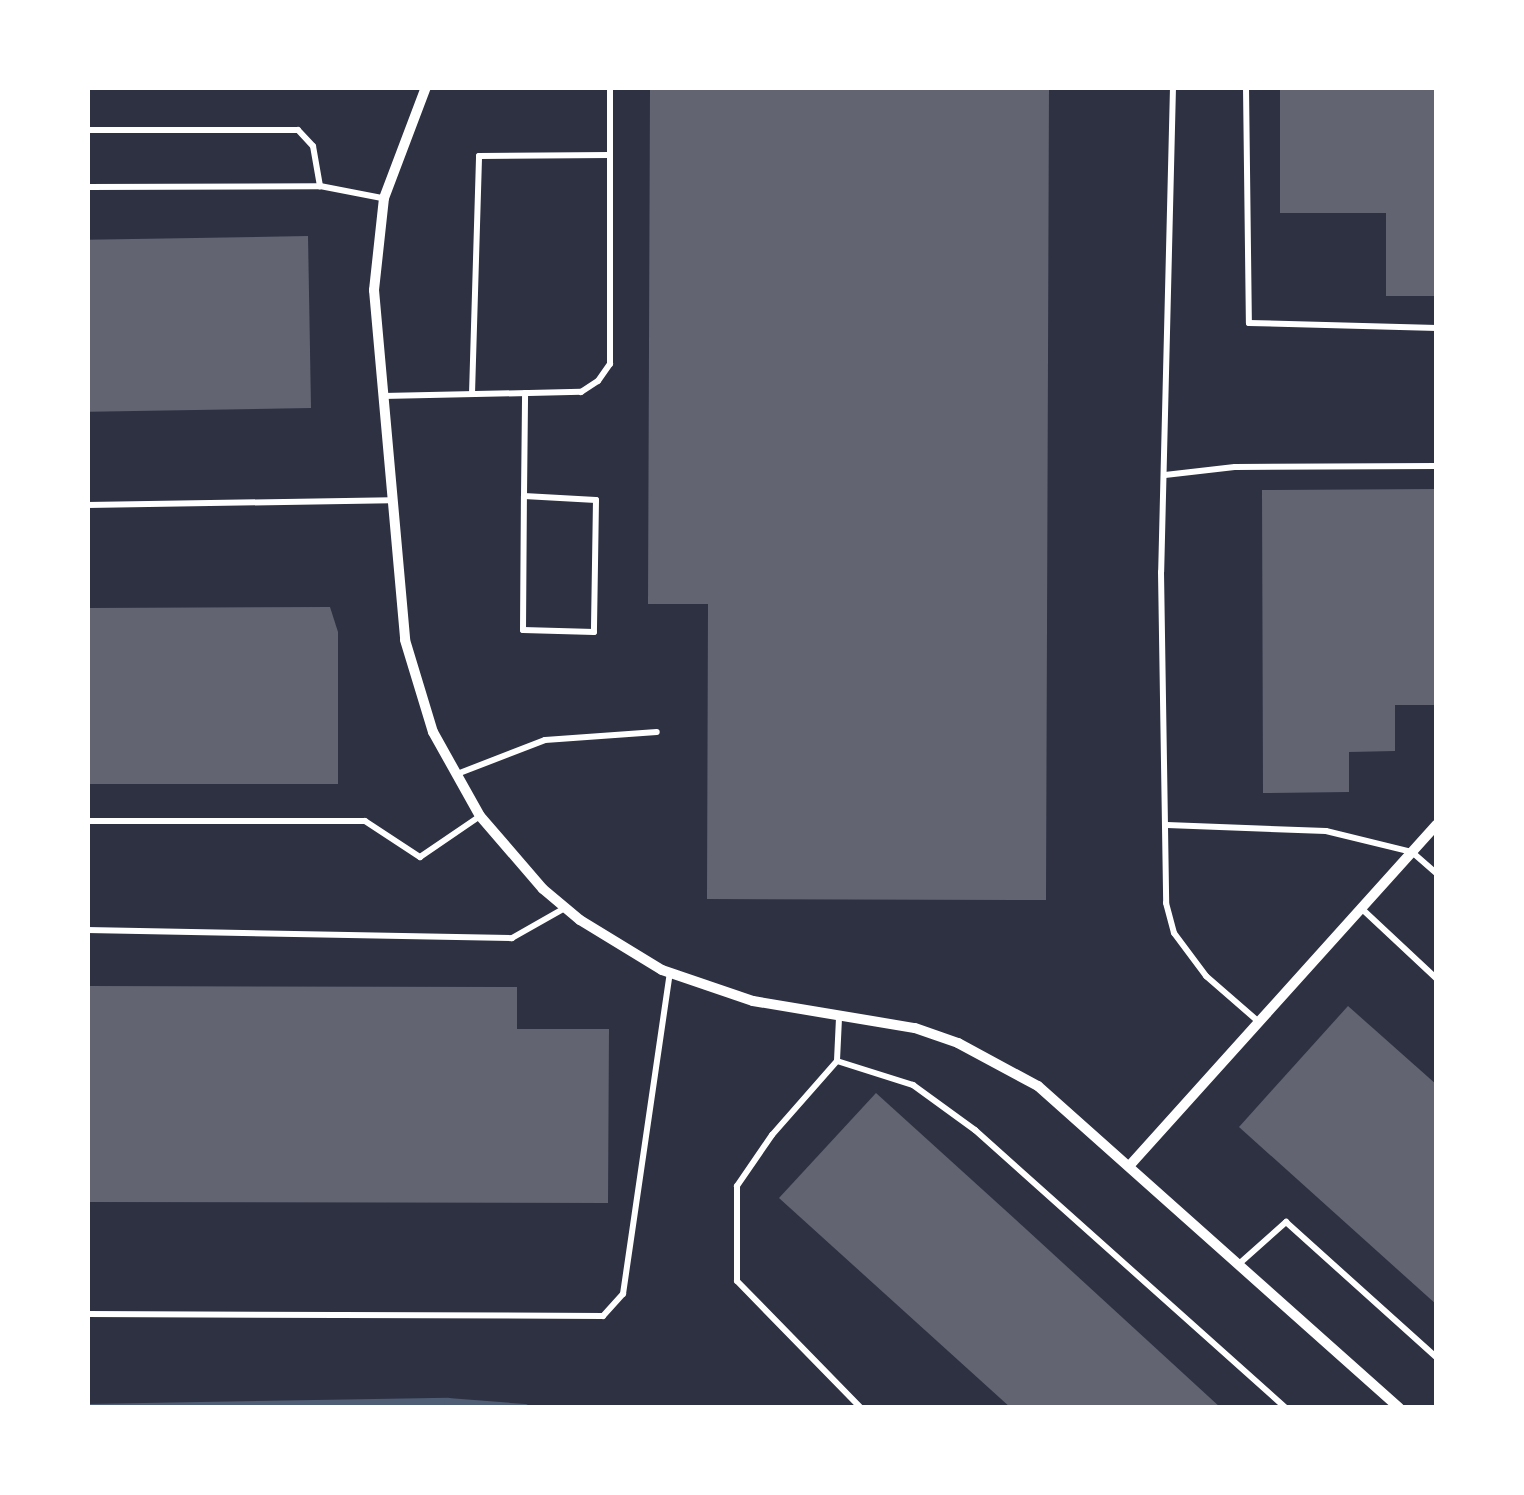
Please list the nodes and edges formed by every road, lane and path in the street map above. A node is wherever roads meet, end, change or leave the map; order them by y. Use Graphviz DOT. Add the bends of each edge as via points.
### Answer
graph roads {
  1 [pos="426,87"];
  2 [pos="610,87"];
  3 [pos="1172,87"];
  4 [pos="1246,87"];
  5 [pos="87,130"];
  6 [pos="610,155"];
  7 [pos="320,186"];
  8 [pos="87,187"];
  9 [pos="384,198"];
  10 [pos="1437,328"];
  11 [pos="525,393"];
  12 [pos="472,394"];
  13 [pos="383,396"];
  14 [pos="1437,466"];
  15 [pos="1166,475"];
  16 [pos="524,496"];
  17 [pos="391,500"];
  18 [pos="87,506"];
  19 [pos="657,732"];
  20 [pos="454,775"];
  21 [pos="480,816"];
  22 [pos="87,821"];
  23 [pos="1437,824"];
  24 [pos="1167,825"];
  25 [pos="1412,852"];
  26 [pos="1437,874"];
  27 [pos="565,908"];
  28 [pos="1361,908"];
  29 [pos="87,930"];
  30 [pos="670,973"];
  31 [pos="1437,979"];
  32 [pos="839,1015"];
  33 [pos="1258,1022"];
  34 [pos="837,1061"];
  35 [pos="1131,1164"];
  36 [pos="1240,1263"];
  37 [pos="87,1314"];
  38 [pos="1437,1358"];
  39 [pos="861,1408"];
  40 [pos="1286,1408"];
  41 [pos="1400,1408"];
  1 -- 9 [label="street"];
  2 -- 6 [label="lane"];
  3 -- 15 [label="lane"];
  4 -- 10 [label="lane" via="1249,323"];
  5 -- 7 [label="lane" via="298,130 313,146"];
  6 -- 11 [label="lane" via="610,364 581,392"];
  6 -- 12 [label="lane" via="479,156"];
  7 -- 8 [label="lane"];
  7 -- 9 [label="lane"];
  9 -- 13 [label="street" via="374,290"];
  11 -- 12 [label="lane"];
  11 -- 16 [label="lane"];
  12 -- 13 [label="lane"];
  13 -- 17 [label="street"];
  14 -- 15 [label="lane"];
  15 -- 24 [label="lane"];
  16 -- 16 [label="lane" via="523,630 595,632 596,500"];
  17 -- 18 [label="lane"];
  17 -- 20 [label="street" via="405,640"];
  19 -- 20 [label="lane" via="545,740"];
  20 -- 21 [label="street"];
  21 -- 22 [label="lane" via="420,857 364,821"];
  21 -- 27 [label="street"];
  23 -- 25 [label="street"];
  24 -- 25 [label="lane" via="1326,831"];
  24 -- 33 [label="lane" via="1166,903 1174,933 1206,976"];
  25 -- 26 [label="lane"];
  25 -- 28 [label="street"];
  27 -- 29 [label="lane" via="512,938"];
  27 -- 30 [label="street"];
  28 -- 31 [label="lane"];
  28 -- 33 [label="street"];
  30 -- 32 [label="street" via="753,1001"];
  30 -- 37 [label="lane" via="623,1294 603,1316"];
  32 -- 34 [label="lane"];
  32 -- 35 [label="street" via="915,1028 999,1062 1075,1113"];
  33 -- 35 [label="street"];
  34 -- 39 [label="lane" via="736,1186 736,1281"];
  34 -- 40 [label="lane" via="913,1085 975,1130"];
  35 -- 36 [label="street"];
  36 -- 38 [label="lane" via="1286,1222"];
  36 -- 41 [label="street"];
}
